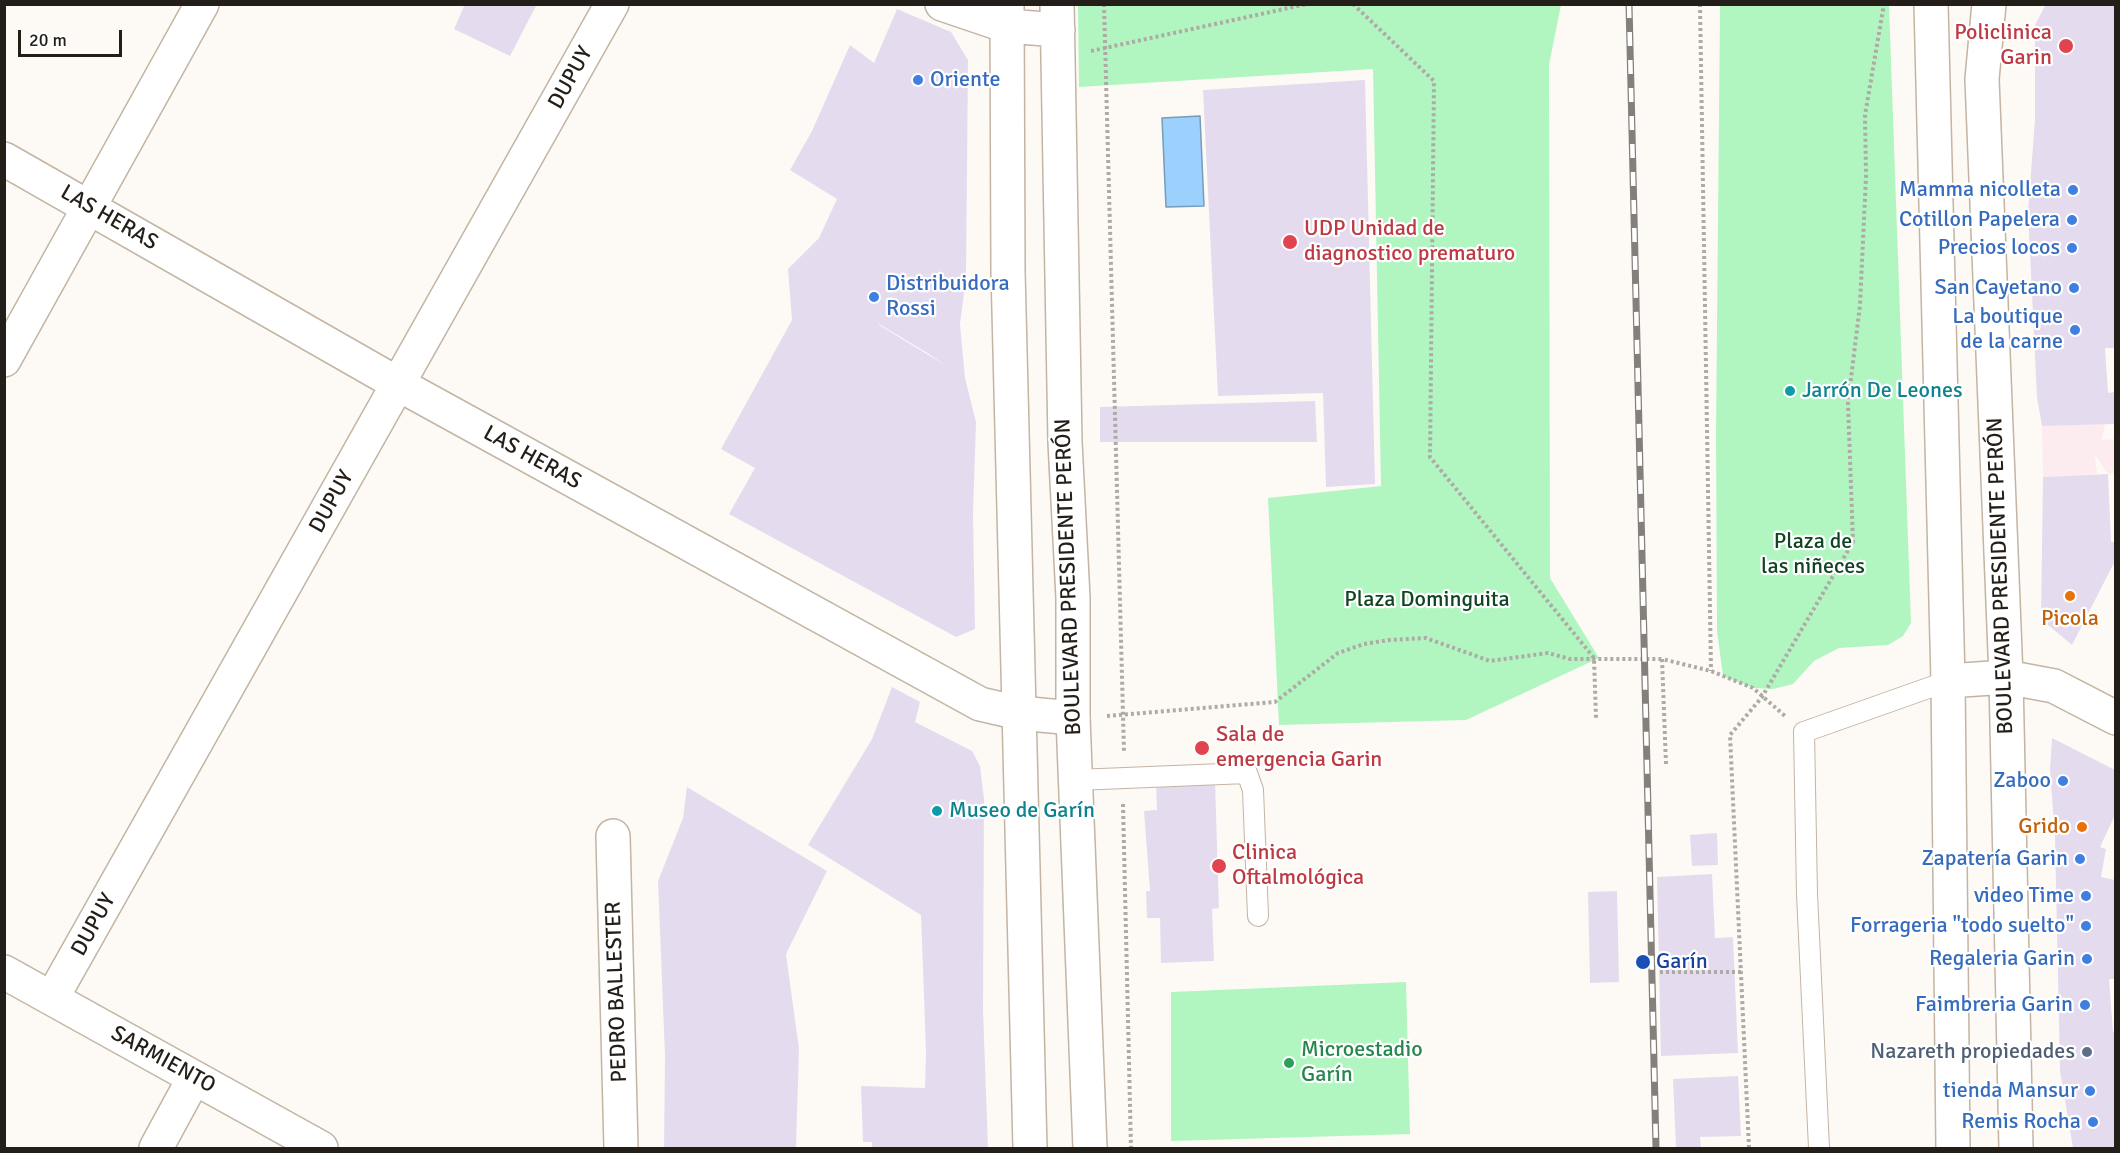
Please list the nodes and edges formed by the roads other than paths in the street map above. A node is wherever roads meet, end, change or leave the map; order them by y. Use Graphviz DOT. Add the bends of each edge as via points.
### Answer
graph roads {
  1 [pos="202,4"];
  2 [pos="612,4"];
  3 [pos="942,4"];
  4 [pos="1931,4"];
  5 [pos="1989,4"];
  6 [pos="1007,15"];
  7 [pos="1057,29"];
  8 [pos="4,159"];
  9 [pos="90,206"];
  10 [pos="4,360"];
  11 [pos="398,384"];
  12 [pos="2006,677"];
  13 [pos="1948,681"];
  14 [pos="1019,713"];
  15 [pos="1073,718"];
  16 [pos="2115,718"];
  17 [pos="1076,780"];
  18 [pos="613,836"];
  19 [pos="1258,916"];
  20 [pos="4,972"];
  21 [pos="52,998"];
  22 [pos="194,1078"];
  23 [pos="156,1149"];
  24 [pos="321,1149"];
  25 [pos="621,1149"];
  26 [pos="1030,1149"];
  27 [pos="1090,1149"];
  28 [pos="1819,1149"];
  29 [pos="1953,1149"];
  30 [pos="2016,1149"];
  1 -- 9 [label="street"];
  2 -- 11 [label="street, DUPUY"];
  3 -- 6 [label="street"];
  4 -- 13 [label="street"];
  5 -- 12 [label="street, BOULEVARD PRESIDENTE PERÓN" via="1982,79"];
  6 -- 7 [label="street"];
  6 -- 14 [label="street" via="1008,271"];
  7 -- 15 [label="street, BOULEVARD PRESIDENTE PERÓN"];
  8 -- 9 [label="street, LAS HERAS"];
  9 -- 10 [label="street"];
  9 -- 11 [label="street, LAS HERAS"];
  11 -- 14 [label="street, LAS HERAS" via="980,704"];
  11 -- 21 [label="street, DUPUY"];
  12 -- 13 [label="street"];
  12 -- 16 [label="street" via="2054,686"];
  12 -- 30 [label="street, BOULEVARD PRESIDENTE PERÓN"];
  13 -- 28 [label="lane" via="1804,732"];
  13 -- 29 [label="street"];
  14 -- 15 [label="street, LAS HERAS"];
  14 -- 26 [label="street"];
  15 -- 17 [label="street, BOULEVARD PRESIDENTE PERÓN"];
  17 -- 19 [label="lane" via="1247,773 1253,790"];
  17 -- 27 [label="street, BOULEVARD PRESIDENTE PERÓN"];
  18 -- 25 [label="street, PEDRO BALLESTER"];
  20 -- 21 [label="street, SARMIENTO"];
  21 -- 22 [label="street, SARMIENTO"];
  22 -- 23 [label="street"];
  22 -- 24 [label="street, SARMIENTO"];
}
